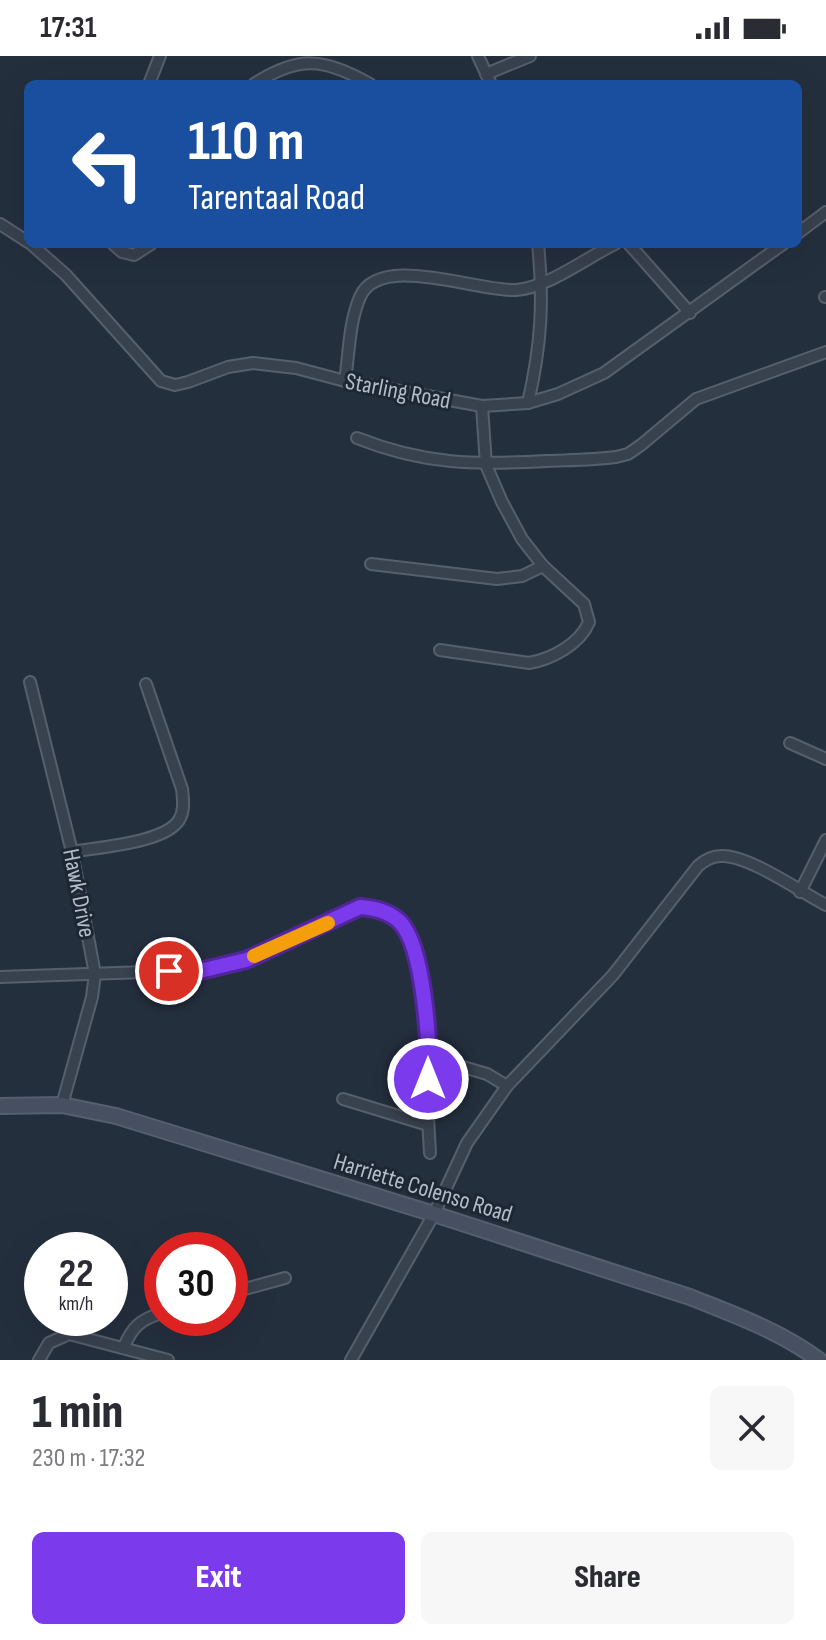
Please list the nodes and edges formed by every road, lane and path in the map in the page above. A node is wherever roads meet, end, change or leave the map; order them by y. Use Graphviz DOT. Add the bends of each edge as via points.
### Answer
graph roads {
  1 [pos="160,56"];
  2 [pos="478,56"];
  3 [pos="530,56"];
  4 [pos="489,79"];
  5 [pos="151,80"];
  6 [pos="259,80"];
  7 [pos="362,80"];
  8 [pos="826,212"];
  9 [pos="0,224"];
  10 [pos="802,230"];
  11 [pos="24,240"];
  12 [pos="35,248"];
  13 [pos="118,248"];
  14 [pos="145,248"];
  15 [pos="538,248"];
  16 [pos="608,248"];
  17 [pos="633,248"];
  18 [pos="778,248"];
  19 [pos="542,283"];
  20 [pos="690,313"];
  21 [pos="826,352"];
  22 [pos="345,381"];
  23 [pos="528,403"];
  24 [pos="482,406"];
  25 [pos="357,438"];
  26 [pos="486,465"];
  27 [pos="371,564"];
  28 [pos="543,566"];
  29 [pos="440,650"];
  30 [pos="30,682"];
  31 [pos="146,684"];
  32 [pos="790,743"];
  33 [pos="826,759"];
  34 [pos="826,840"];
  35 [pos="72,852"];
  36 [pos="800,892"];
  37 [pos="826,905"];
  38 [pos="95,974"];
  39 [pos="0,977"];
  40 [pos="429,1057"];
  41 [pos="507,1086"];
  42 [pos="343,1099"];
  43 [pos="62,1105"];
  44 [pos="0,1106"];
  45 [pos="428,1125"];
  46 [pos="430,1153"];
  47 [pos="434,1214"];
  48 [pos="285,1278"];
  49 [pos="248,1288"];
  50 [pos="144,1319"];
  51 [pos="124,1347"];
  52 [pos="39,1360"];
  53 [pos="168,1360"];
  54 [pos="351,1360"];
  55 [pos="819,1360"];
  1 -- 5 [label="street"];
  2 -- 4 [label="street"];
  3 -- 4 [label="street"];
  6 -- 7 [label="street" via="282,63 297,60 331,64"];
  8 -- 10 [label="street"];
  9 -- 11 [label="street, Starling Road"];
  12 -- 22 [label="street, Starling Road" via="66,275 161,381 175,385 253,363"];
  13 -- 14 [label="street" via="134,255"];
  15 -- 19 [label="street"];
  16 -- 19 [label="street"];
  17 -- 20 [label="street"];
  18 -- 20 [label="street, Starling Road"];
  19 -- 22 [label="street" via="498,290 407,275 371,282 354,315"];
  19 -- 23 [label="street" via="541,336"];
  20 -- 23 [label="street, Starling Road" via="604,373"];
  21 -- 26 [label="street" via="696,399 628,454"];
  22 -- 24 [label="street, Starling Road"];
  23 -- 24 [label="street, Starling Road"];
  24 -- 26 [label="street"];
  25 -- 26 [label="street" via="392,452"];
  26 -- 28 [label="street" via="522,539"];
  27 -- 28 [label="street" via="497,579"];
  28 -- 29 [label="street" via="584,604 589,622 579,638 550,657 529,663"];
  30 -- 35 [label="street, Hawk Drive"];
  31 -- 35 [label="street" via="182,789 180,819 154,837"];
  32 -- 33 [label="street"];
  34 -- 36 [label="street"];
  35 -- 38 [label="street, Hawk Drive"];
  36 -- 37 [label="street"];
  36 -- 41 [label="street" via="749,862 731,856 709,858 613,975"];
  38 -- 39 [label="street"];
  38 -- 40 [label="street" via="222,967 360,907 377,908 400,923 411,939"];
  38 -- 43 [label="street, Hawk Drive"];
  40 -- 41 [label="street" via="487,1074"];
  40 -- 45 [label="street"];
  41 -- 47 [label="street" via="467,1143"];
  42 -- 45 [label="street"];
  43 -- 44 [label="street, Harriette Colenso Road"];
  43 -- 47 [label="street, Harriette Colenso Road" via="151,1126"];
  45 -- 46 [label="street"];
  47 -- 54 [label="street"];
  47 -- 55 [label="street, Harriette Colenso Road" via="690,1297 753,1322"];
  48 -- 49 [label="street"];
  50 -- 51 [label="street"];
  51 -- 52 [label="street" via="69,1334 49,1343"];
  51 -- 53 [label="street"];
}
